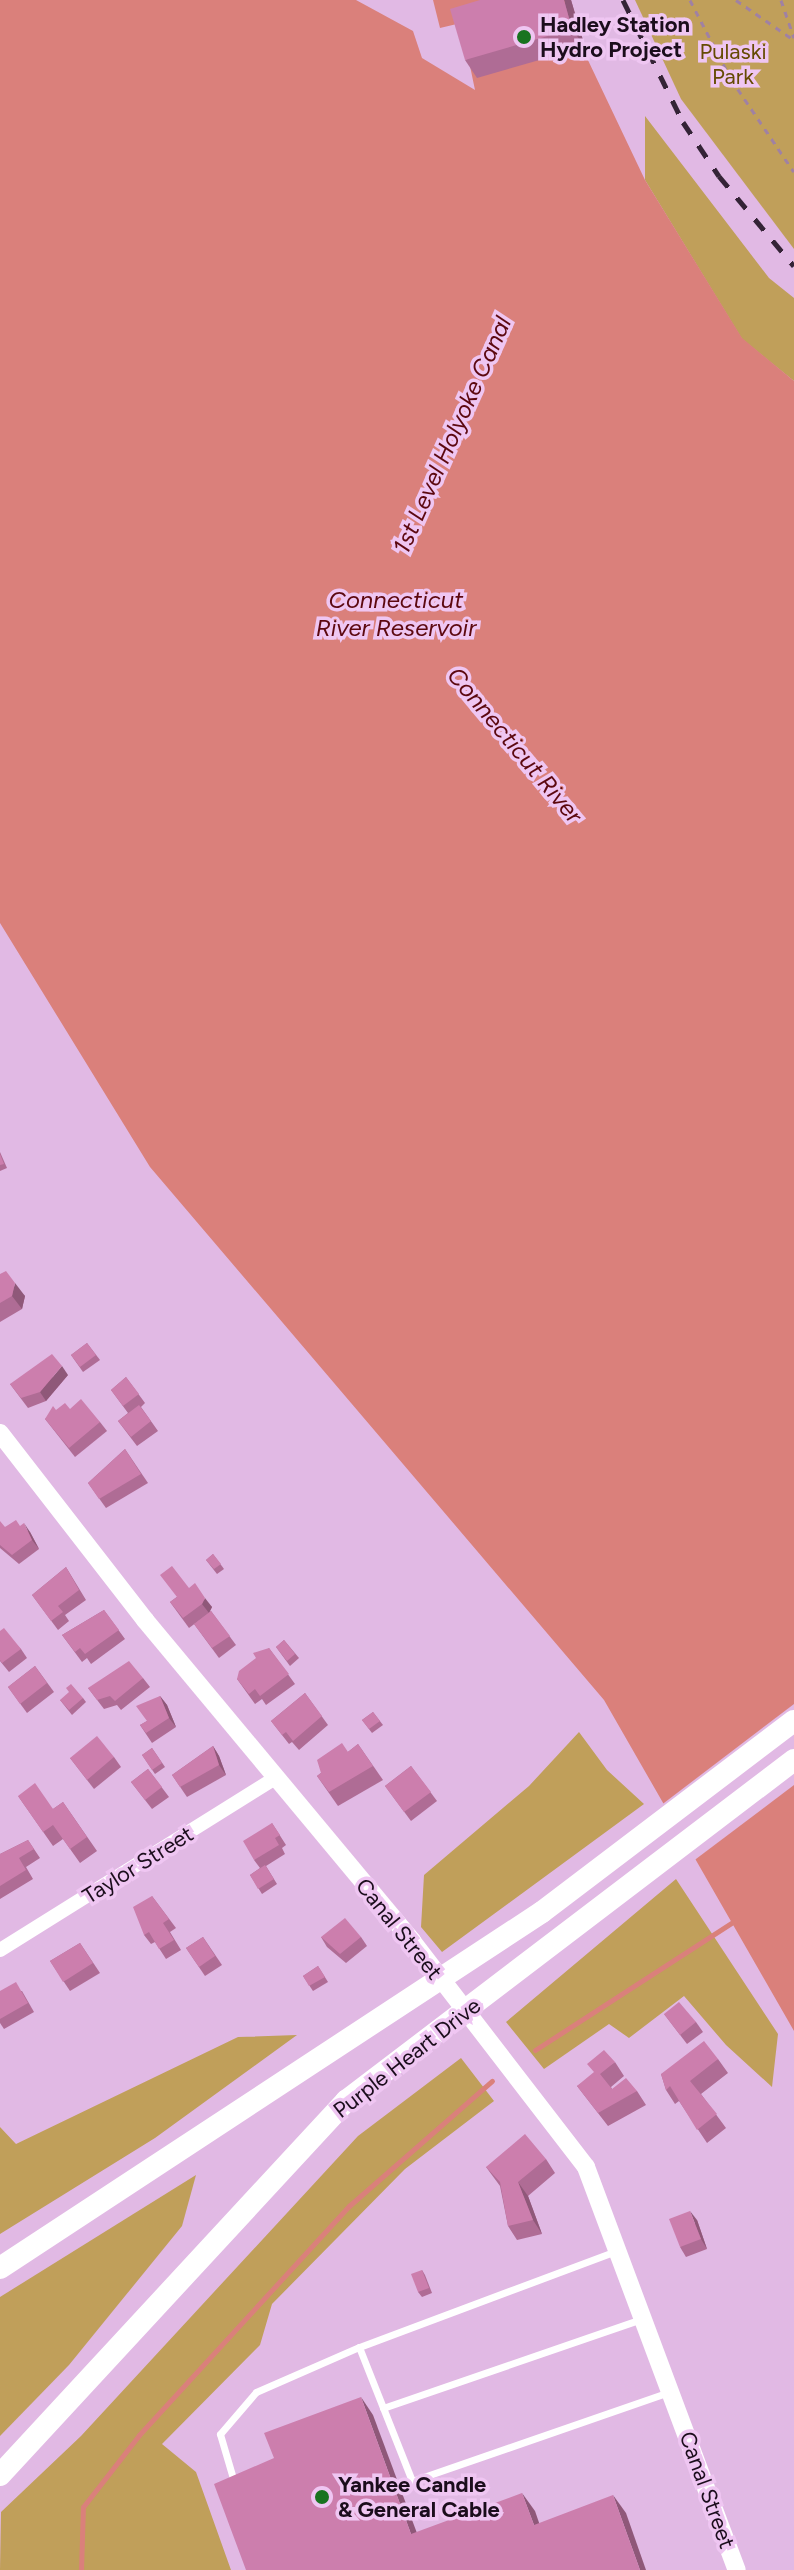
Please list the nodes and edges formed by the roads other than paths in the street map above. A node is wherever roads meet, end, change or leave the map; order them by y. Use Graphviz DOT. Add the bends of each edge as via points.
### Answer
graph roads {
  1 [pos="0,1433"];
  2 [pos="794,1721"];
  3 [pos="794,1760"];
  4 [pos="275,1778"];
  5 [pos="0,1950"];
  6 [pos="616,2251"];
  7 [pos="0,2268"];
  8 [pos="643,2318"];
  9 [pos="359,2347"];
  10 [pos="671,2391"];
  11 [pos="383,2408"];
  12 [pos="0,2475"];
  13 [pos="235,2486"];
  14 [pos="737,2570"];
  1 -- 4 [label="street, Canal Street"];
  2 -- 7 [label="main road, Purple Heart Drive" via="628,1851"];
  3 -- 12 [label="main road, Purple Heart Drive" via="346,2101"];
  4 -- 5 [label="street, Taylor Street"];
  4 -- 6 [label="street, Canal Street" via="563,2132 586,2167"];
  6 -- 8 [label="street, Canal Street"];
  6 -- 9 [label="lane"];
  8 -- 10 [label="street, Canal Street"];
  8 -- 11 [label="lane"];
  9 -- 11 [label="lane"];
  9 -- 13 [label="lane" via="256,2392 220,2434"];
  10 -- 11 [label="lane" via="412,2481"];
  10 -- 14 [label="street, Canal Street"];
}
